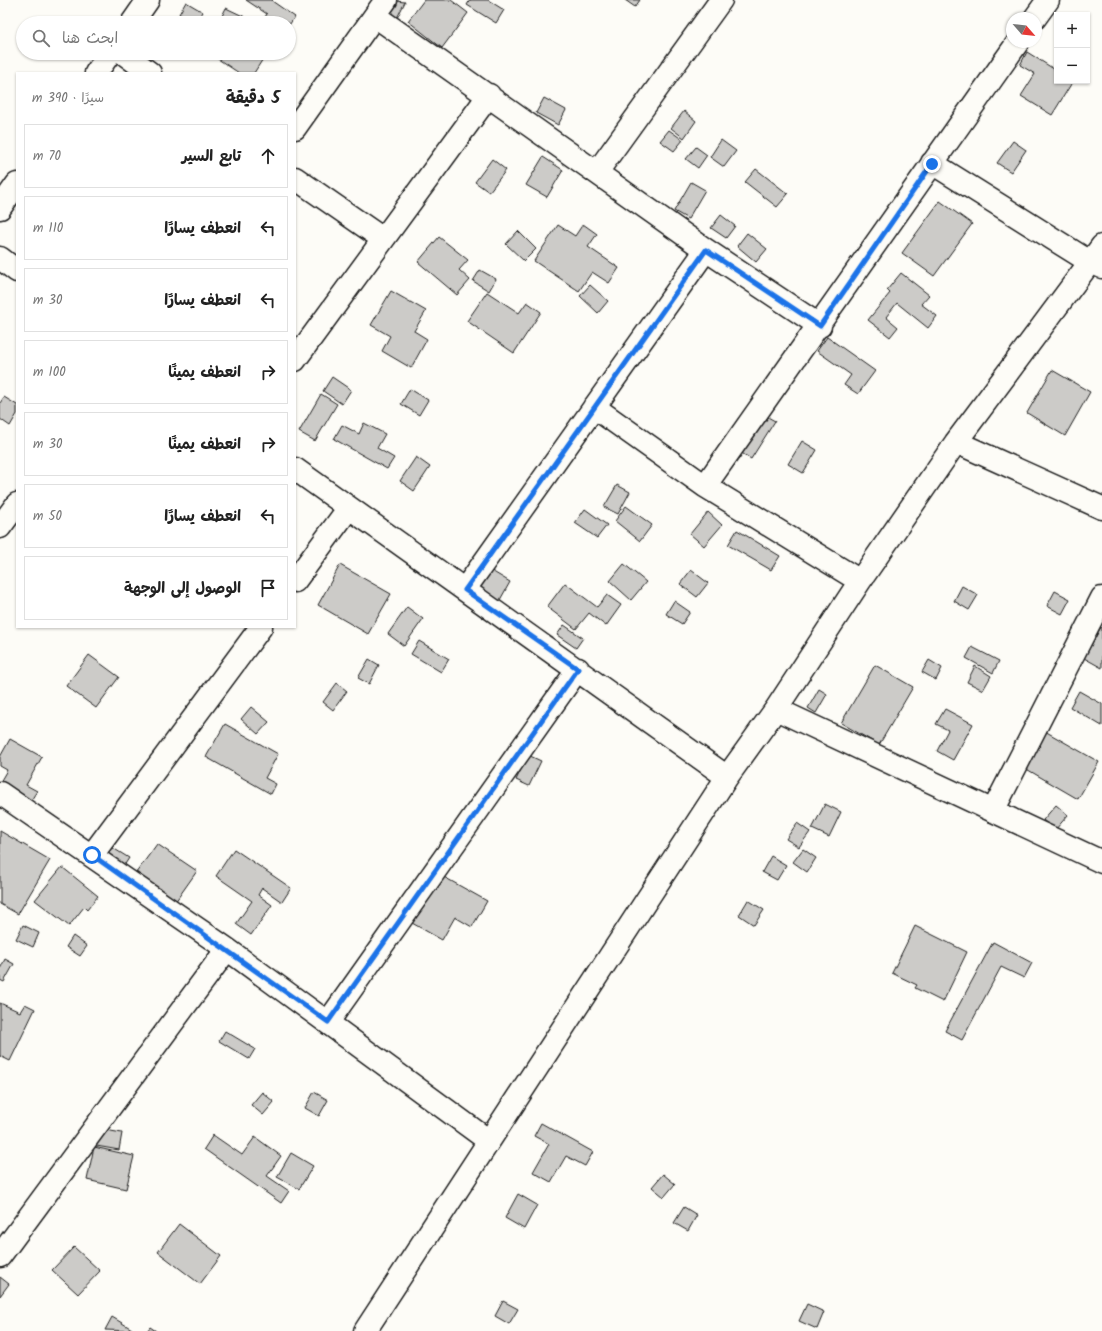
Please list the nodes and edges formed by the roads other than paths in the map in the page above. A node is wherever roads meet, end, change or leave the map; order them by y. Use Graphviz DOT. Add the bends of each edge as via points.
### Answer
graph roads {
  1 [pos="148,0"];
  2 [pos="721,0"];
  3 [pos="1048,0"];
  4 [pos="380,8"];
  5 [pos="1039,12"];
  6 [pos="137,16"];
  7 [pos="1014,48"];
  8 [pos="105,60"];
  9 [pos="132,60"];
  10 [pos="97,72"];
  11 [pos="149,72"];
  12 [pos="489,95"];
  13 [pos="296,127"];
  14 [pos="932,164"];
  15 [pos="597,172"];
  16 [pos="296,179"];
  17 [pos="16,185"];
  18 [pos="0,208"];
  19 [pos="383,239"];
  20 [pos="706,250"];
  21 [pos="0,258"];
  22 [pos="1098,258"];
  23 [pos="16,269"];
  24 [pos="820,326"];
  25 [pos="296,359"];
  26 [pos="594,407"];
  27 [pos="956,442"];
  28 [pos="296,470"];
  29 [pos="706,486"];
  30 [pos="16,505"];
  31 [pos="1102,508"];
  32 [pos="348,509"];
  33 [pos="0,527"];
  34 [pos="296,580"];
  35 [pos="860,581"];
  36 [pos="465,590"];
  37 [pos="1102,598"];
  38 [pos="260,628"];
  39 [pos="578,669"];
  40 [pos="776,710"];
  41 [pos="727,777"];
  42 [pos="0,793"];
  43 [pos="993,811"];
  44 [pos="92,855"];
  45 [pos="1102,862"];
  46 [pos="227,949"];
  47 [pos="328,1022"];
  48 [pos="489,1141"];
  49 [pos="0,1256"];
  50 [pos="365,1331"];
  1 -- 6 [label="street"];
  2 -- 15 [label="street"];
  3 -- 5 [label="street"];
  4 -- 12 [label="street"];
  4 -- 13 [label="street"];
  7 -- 14 [label="street"];
  8 -- 10 [label="street"];
  9 -- 11 [label="street"];
  12 -- 15 [label="street"];
  12 -- 19 [label="street"];
  14 -- 22 [label="street"];
  14 -- 24 [label="street"];
  15 -- 20 [label="street"];
  16 -- 19 [label="street"];
  17 -- 18 [label="street"];
  19 -- 25 [label="street"];
  20 -- 24 [label="street"];
  20 -- 26 [label="street"];
  21 -- 23 [label="street"];
  22 -- 27 [label="street"];
  24 -- 29 [label="street"];
  26 -- 29 [label="street"];
  26 -- 36 [label="street"];
  27 -- 31 [label="street"];
  27 -- 35 [label="street"];
  28 -- 32 [label="street"];
  29 -- 35 [label="street"];
  30 -- 33 [label="street"];
  32 -- 34 [label="street"];
  32 -- 36 [label="street"];
  35 -- 40 [label="street"];
  36 -- 39 [label="street"];
  37 -- 43 [label="street"];
  38 -- 44 [label="street"];
  39 -- 41 [label="street"];
  39 -- 47 [label="street"];
  40 -- 41 [label="street"];
  40 -- 43 [label="street"];
  41 -- 48 [label="street"];
  42 -- 44 [label="street"];
  43 -- 45 [label="street"];
  44 -- 46 [label="street"];
  46 -- 47 [label="street"];
  46 -- 49 [label="street"];
  47 -- 48 [label="street"];
  48 -- 50 [label="street"];
}
